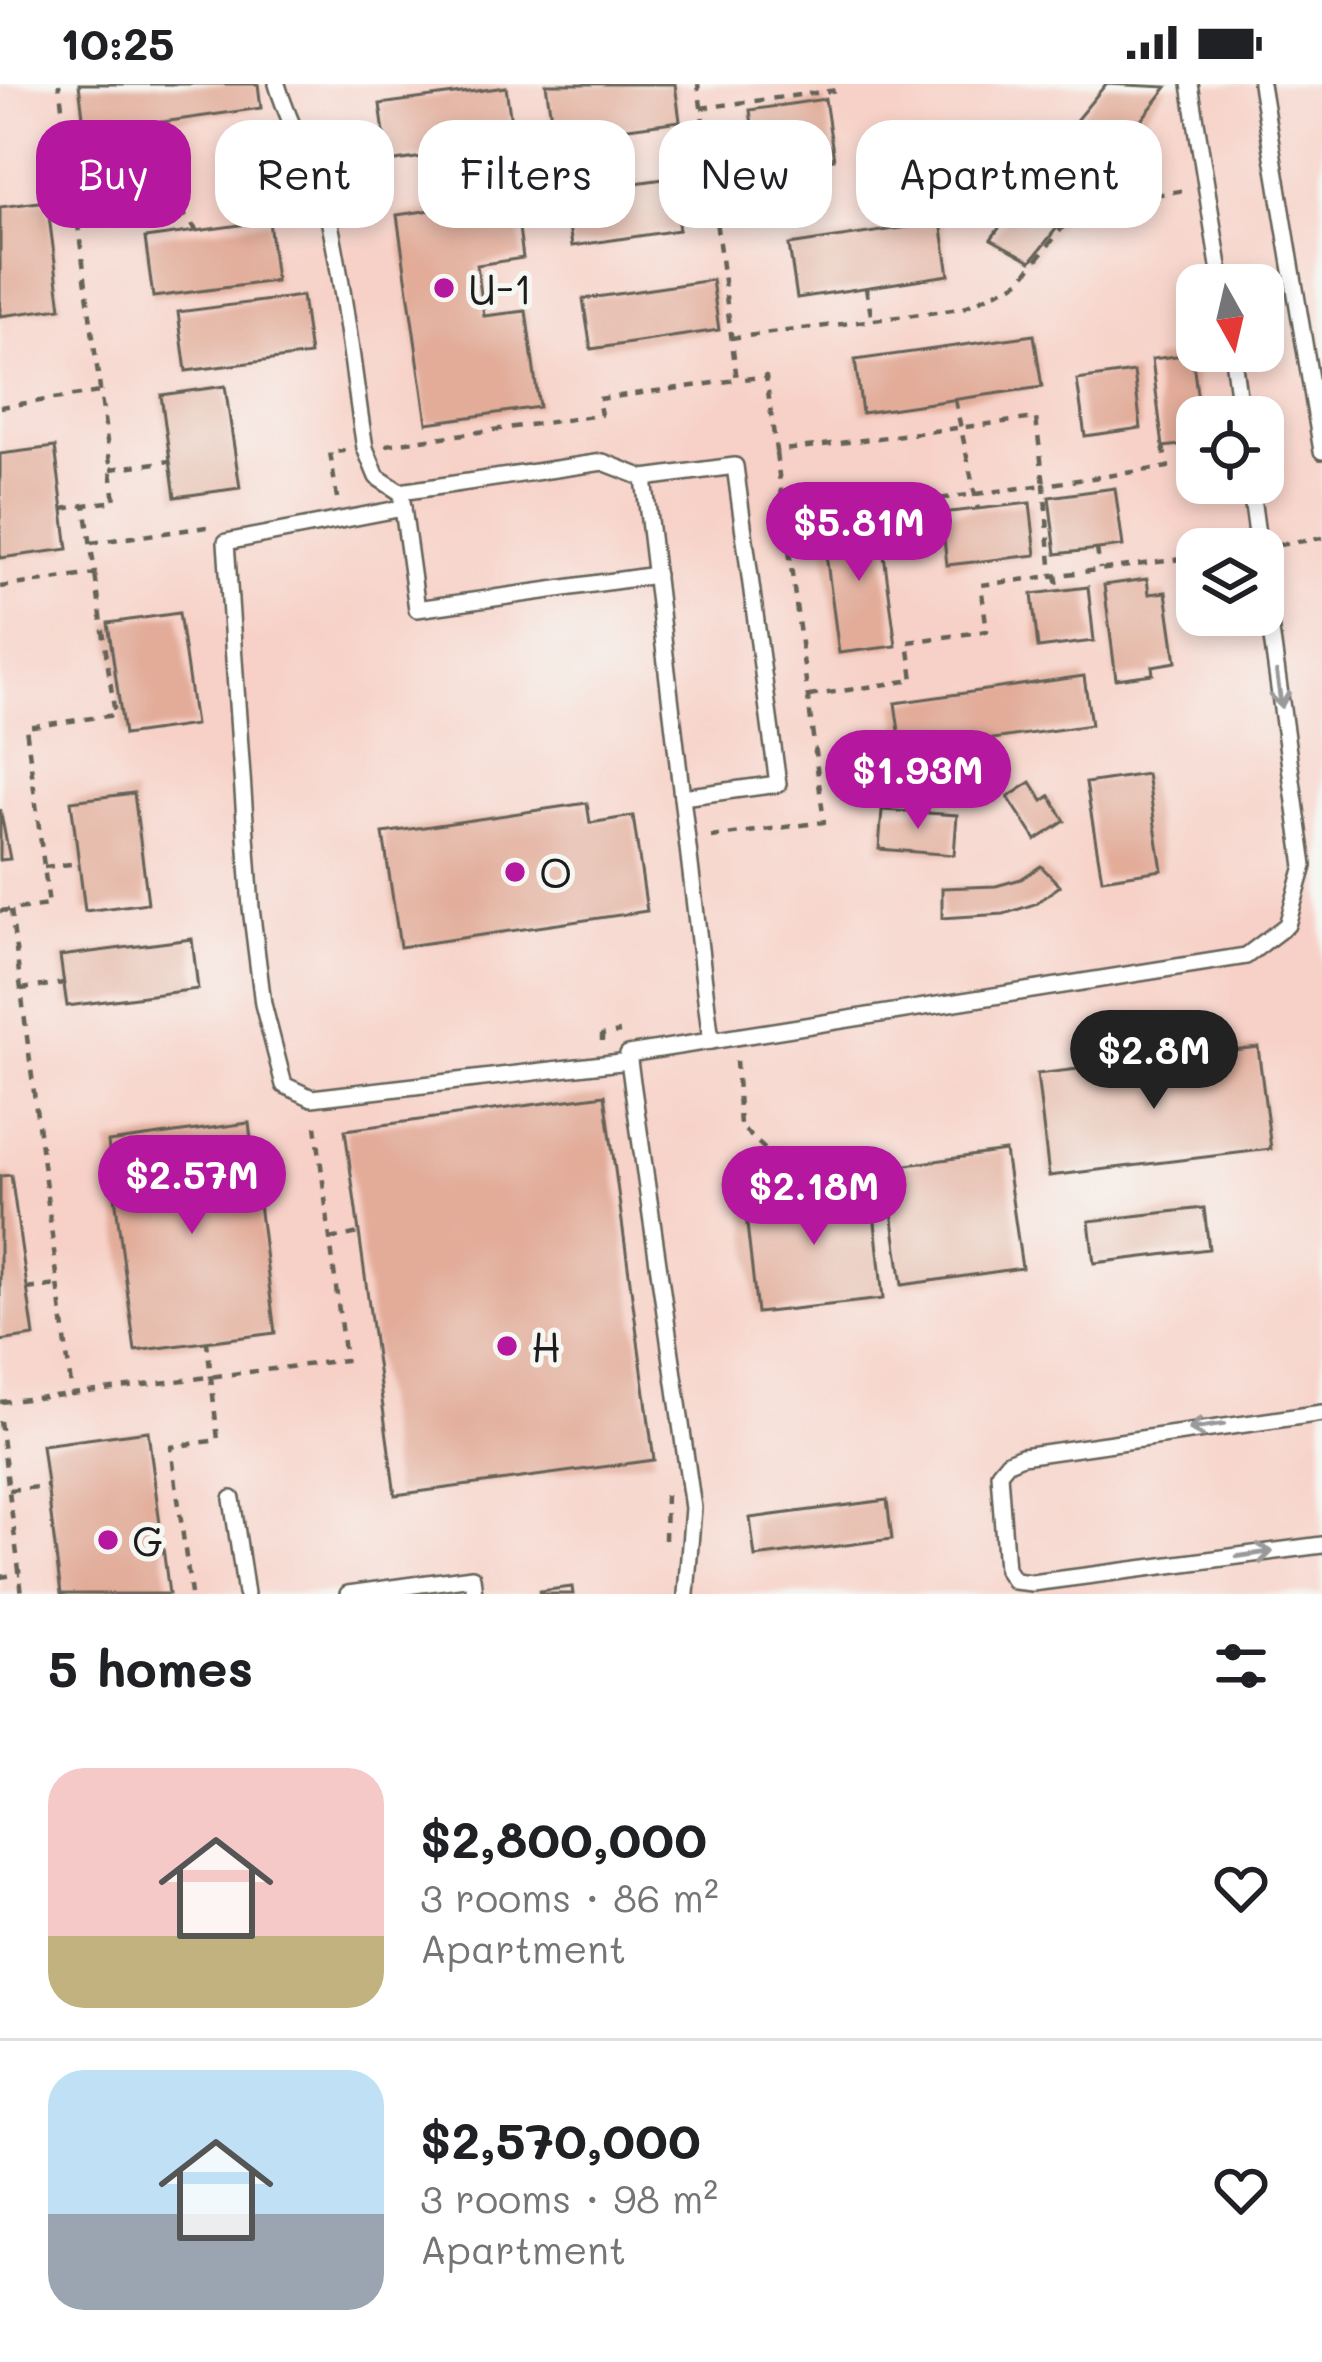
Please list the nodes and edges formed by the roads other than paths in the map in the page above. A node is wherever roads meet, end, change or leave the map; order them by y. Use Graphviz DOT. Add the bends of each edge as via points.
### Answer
graph roads {
  1 [pos="277,84"];
  2 [pos="1190,84"];
  3 [pos="1261,84"];
  4 [pos="1219,264"];
  5 [pos="1322,452"];
  6 [pos="644,478"];
  7 [pos="401,500"];
  8 [pos="656,575"];
  9 [pos="1274,636"];
  10 [pos="682,797"];
  11 [pos="1313,865"];
  12 [pos="711,1041"];
  13 [pos="629,1061"];
  14 [pos="1322,1413"];
  15 [pos="232,1499"];
  16 [pos="1322,1544"];
  17 [pos="246,1594"];
  18 [pos="348,1594"];
  19 [pos="475,1594"];
  20 [pos="686,1594"];
  1 -- 7 [label="lane" via="330,222 365,448 377,477"];
  2 -- 4 [label="lane"];
  3 -- 5 [label="lane"];
  6 -- 7 [label="lane" via="603,462"];
  6 -- 8 [label="lane"];
  6 -- 10 [label="lane" via="734,466 778,784"];
  7 -- 8 [label="lane" via="417,609"];
  7 -- 13 [label="lane" via="226,542 251,908 284,1085 312,1098"];
  8 -- 10 [label="lane"];
  9 -- 11 [label="lane, one-way"];
  10 -- 12 [label="lane"];
  11 -- 12 [label="lane" via="1287,925 1246,956"];
  12 -- 13 [label="lane" via="628,1054"];
  13 -- 20 [label="lane" via="694,1508"];
  14 -- 16 [label="lane, one-way" via="1022,1456 999,1473 1006,1569 1014,1581"];
  15 -- 17 [label="lane"];
  18 -- 19 [label="lane" via="472,1577"];
}
